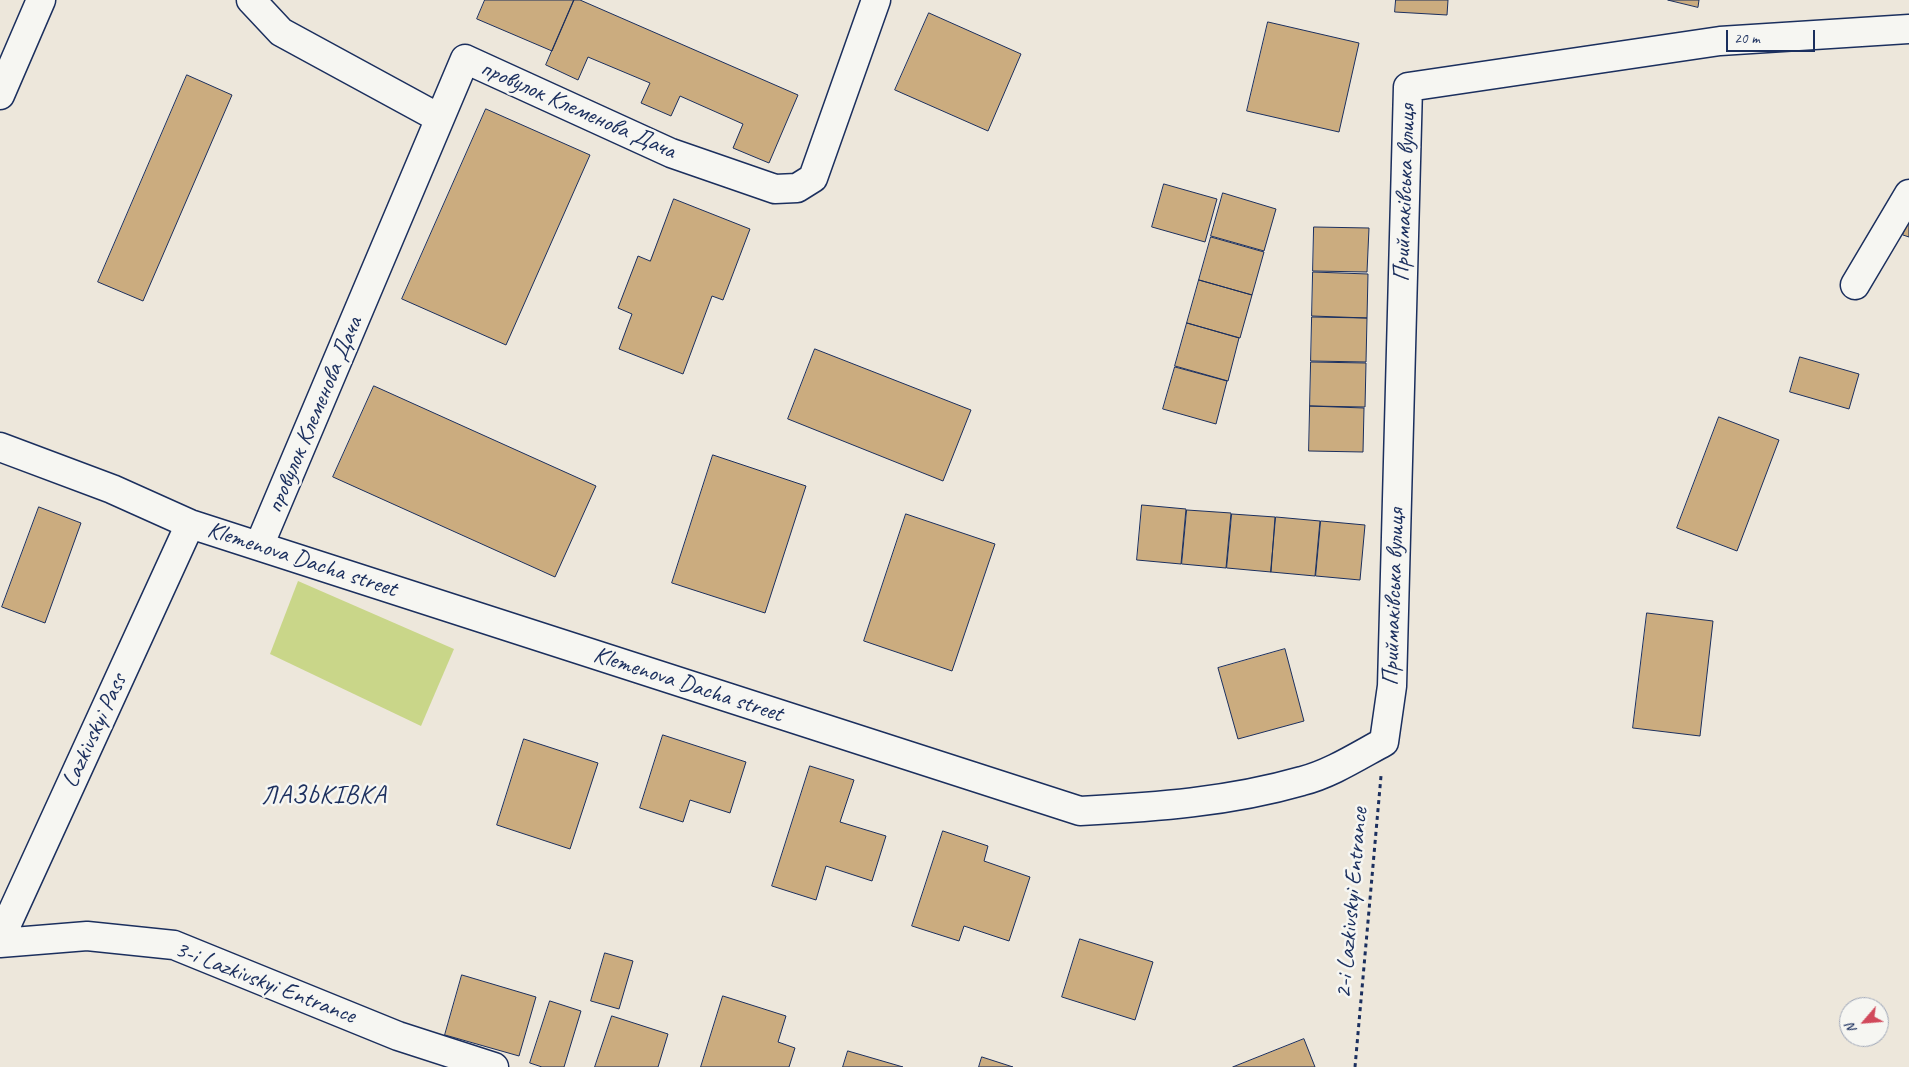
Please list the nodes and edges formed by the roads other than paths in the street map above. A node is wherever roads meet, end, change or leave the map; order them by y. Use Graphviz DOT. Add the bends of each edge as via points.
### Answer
graph roads {
  1 [pos="41,0"];
  2 [pos="251,0"];
  3 [pos="876,0"];
  4 [pos="1909,29"];
  5 [pos="0,95"];
  6 [pos="439,118"];
  7 [pos="1909,194"];
  8 [pos="1855,285"];
  9 [pos="0,447"];
  10 [pos="190,524"];
  11 [pos="259,546"];
  12 [pos="1384,742"];
  13 [pos="0,939"];
  14 [pos="0,943"];
  15 [pos="494,1067"];
  1 -- 5 [label="street"];
  2 -- 6 [label="street" via="281,32"];
  3 -- 6 [label="street, провулок Клеменова Дача" via="813,178 797,188 775,189 671,153 464,59"];
  4 -- 12 [label="street, Приймаківська вулиця" via="1720,41 1408,87 1392,686"];
  6 -- 11 [label="street, провулок Клеменова Дача"];
  7 -- 8 [label="street"];
  9 -- 10 [label="street, Klemenova Dacha street" via="112,489"];
  10 -- 11 [label="street, Klemenova Dacha street"];
  10 -- 13 [label="street, Lazkivskyi Pass"];
  11 -- 12 [label="street, Klemenova Dacha street" via="1080,811 1165,807 1229,798 1304,781"];
  14 -- 15 [label="street, 3-i Lazkivskyi Entrance" via="87,936 174,945 398,1036"];
}
